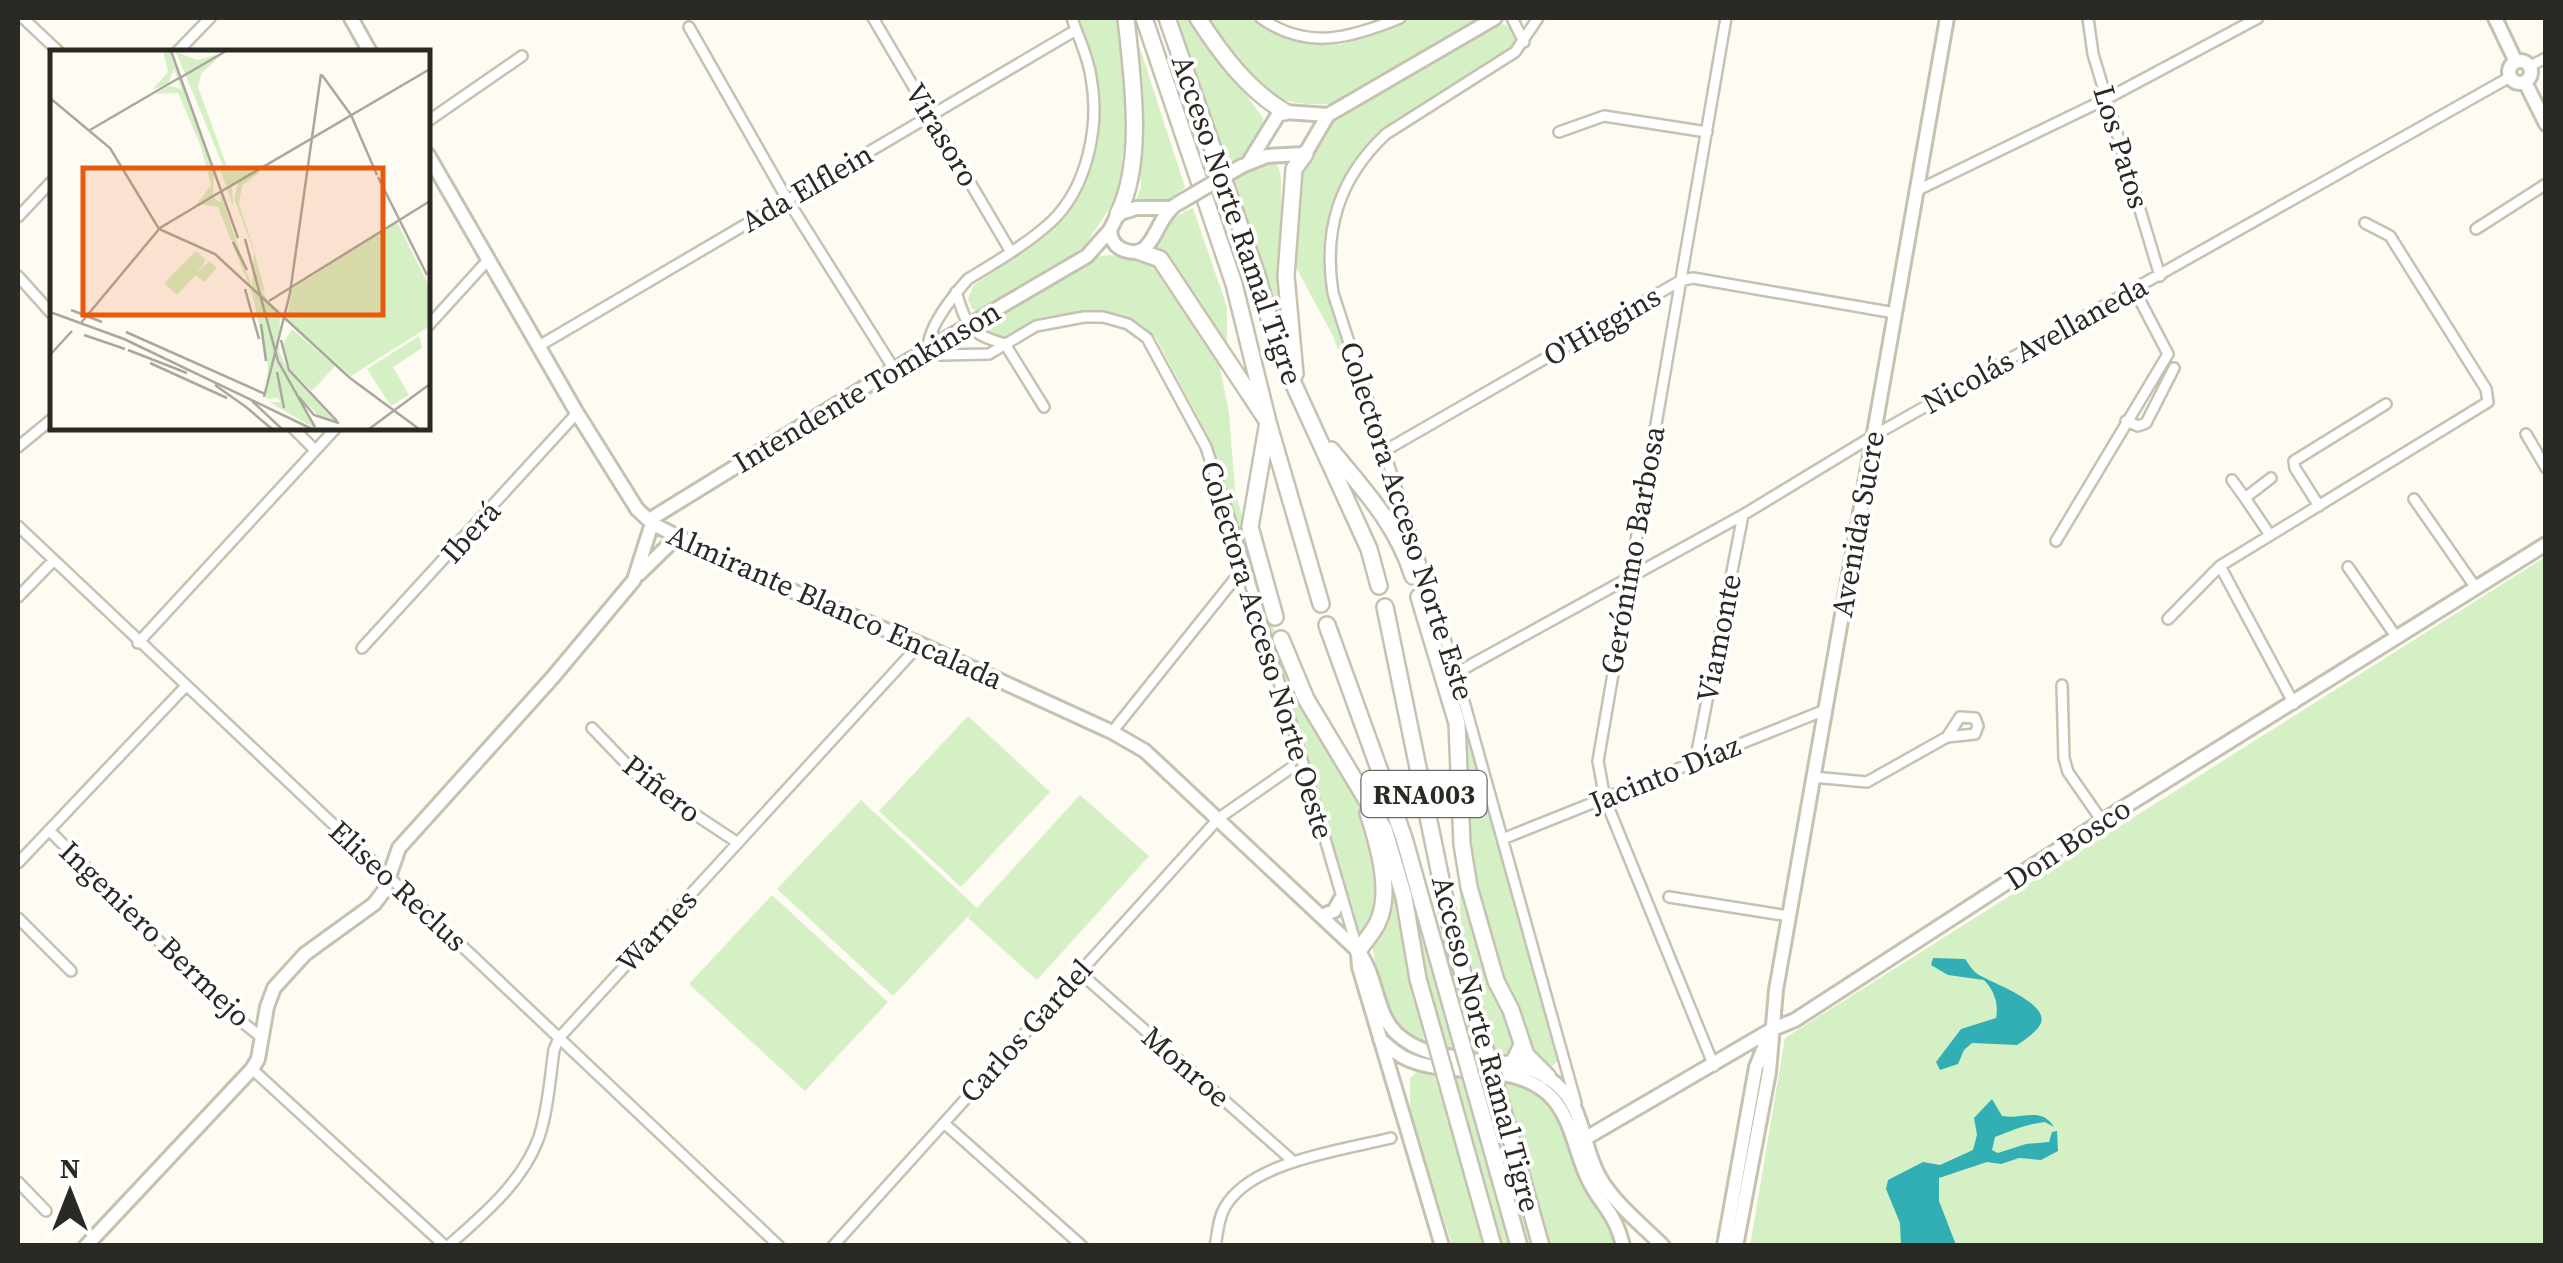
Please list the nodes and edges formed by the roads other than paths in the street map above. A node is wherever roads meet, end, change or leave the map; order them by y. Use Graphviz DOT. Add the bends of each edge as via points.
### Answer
graph roads {
  1 [pos="23,18"];
  2 [pos="210,18"];
  3 [pos="351,18"];
  4 [pos="873,18"];
  5 [pos="1072,18"];
  6 [pos="1126,18"];
  7 [pos="1144,18"];
  8 [pos="1167,18"];
  9 [pos="1198,18"];
  10 [pos="1261,18"];
  11 [pos="1400,18"];
  12 [pos="1495,18"];
  13 [pos="1512,18"];
  14 [pos="1538,18"];
  15 [pos="1726,18"];
  16 [pos="1947,18"];
  17 [pos="2088,18"];
  18 [pos="2258,18"];
  19 [pos="2495,18"];
  20 [pos="689,27"];
  21 [pos="1076,30"];
  22 [pos="1524,42"];
  23 [pos="58,50"];
  24 [pos="179,50"];
  25 [pos="369,50"];
  26 [pos="522,56"];
  27 [pos="2546,58"];
  28 [pos="2523,64"];
  29 [pos="2510,77"];
  30 [pos="2525,82"];
  31 [pos="2108,98"];
  32 [pos="1291,113"];
  33 [pos="1328,115"];
  34 [pos="931,116"];
  35 [pos="430,120"];
  36 [pos="2546,124"];
  37 [pos="1559,132"];
  38 [pos="1707,132"];
  39 [pos="1308,148"];
  40 [pos="430,158"];
  41 [pos="1246,164"];
  42 [pos="50,184"];
  43 [pos="2546,184"];
  44 [pos="1918,190"];
  45 [pos="787,199"];
  46 [pos="1174,206"];
  47 [pos="1118,214"];
  48 [pos="18,217"];
  49 [pos="2365,223"];
  50 [pos="2476,228"];
  51 [pos="1110,230"];
  52 [pos="1120,249"];
  53 [pos="1011,252"];
  54 [pos="1140,252"];
  55 [pos="1087,256"];
  56 [pos="488,260"];
  57 [pos="18,276"];
  58 [pos="2160,276"];
  59 [pos="1680,281"];
  60 [pos="2135,291"];
  61 [pos="956,292"];
  62 [pos="50,312"];
  63 [pos="1895,314"];
  64 [pos="430,324"];
  65 [pos="968,326"];
  66 [pos="1005,344"];
  67 [pos="539,346"];
  68 [pos="928,350"];
  69 [pos="2174,368"];
  70 [pos="894,369"];
  71 [pos="1301,403"];
  72 [pos="2386,404"];
  73 [pos="1044,407"];
  74 [pos="577,414"];
  75 [pos="2126,421"];
  76 [pos="50,422"];
  77 [pos="1268,422"];
  78 [pos="295,430"];
  79 [pos="334,430"];
  80 [pos="2526,434"];
  81 [pos="1318,436"];
  82 [pos="1873,436"];
  83 [pos="18,447"];
  84 [pos="315,450"];
  85 [pos="1386,450"];
  86 [pos="2546,468"];
  87 [pos="2271,478"];
  88 [pos="2232,480"];
  89 [pos="2245,498"];
  90 [pos="2414,499"];
  91 [pos="2319,506"];
  92 [pos="1743,515"];
  93 [pos="652,524"];
  94 [pos="18,526"];
  95 [pos="2270,535"];
  96 [pos="677,537"];
  97 [pos="2056,541"];
  98 [pos="2546,544"];
  99 [pos="54,560"];
  100 [pos="1245,566"];
  101 [pos="2220,566"];
  102 [pos="2348,566"];
  103 [pos="1413,576"];
  104 [pos="1628,579"];
  105 [pos="634,580"];
  106 [pos="1379,586"];
  107 [pos="2476,588"];
  108 [pos="18,597"];
  109 [pos="1420,597"];
  110 [pos="1320,604"];
  111 [pos="1386,607"];
  112 [pos="1275,618"];
  113 [pos="2168,619"];
  114 [pos="1327,625"];
  115 [pos="2396,638"];
  116 [pos="1281,639"];
  117 [pos="138,642"];
  118 [pos="920,644"];
  119 [pos="362,648"];
  120 [pos="1456,673"];
  121 [pos="2062,685"];
  122 [pos="186,687"];
  123 [pos="2294,704"];
  124 [pos="1825,710"];
  125 [pos="592,728"];
  126 [pos="1112,732"];
  127 [pos="1947,737"];
  128 [pos="1695,762"];
  129 [pos="1292,768"];
  130 [pos="1814,777"];
  131 [pos="1356,780"];
  132 [pos="1605,798"];
  133 [pos="1219,818"];
  134 [pos="2102,821"];
  135 [pos="49,830"];
  136 [pos="1504,838"];
  137 [pos="738,843"];
  138 [pos="18,861"];
  139 [pos="388,876"];
  140 [pos="1669,897"];
  141 [pos="1340,900"];
  142 [pos="1321,916"];
  143 [pos="1789,916"];
  144 [pos="18,918"];
  145 [pos="1358,951"];
  146 [pos="71,971"];
  147 [pos="1078,971"];
  148 [pos="1771,1030"];
  149 [pos="261,1037"];
  150 [pos="559,1038"];
  151 [pos="1380,1038"];
  152 [pos="1522,1044"];
  153 [pos="1425,1052"];
  154 [pos="1407,1059"];
  155 [pos="1714,1066"];
  156 [pos="252,1069"];
  157 [pos="1502,1070"];
  158 [pos="1548,1077"];
  159 [pos="1395,1088"];
  160 [pos="1577,1108"];
  161 [pos="944,1123"];
  162 [pos="1391,1138"];
  163 [pos="1586,1138"];
  164 [pos="1294,1162"];
  165 [pos="18,1182"];
  166 [pos="46,1211"];
  167 [pos="86,1246"];
  168 [pos="446,1246"];
  169 [pos="779,1246"];
  170 [pos="833,1246"];
  171 [pos="1082,1246"];
  172 [pos="1216,1246"];
  173 [pos="1442,1246"];
  174 [pos="1493,1246"];
  175 [pos="1519,1246"];
  176 [pos="1541,1246"];
  177 [pos="1623,1246"];
  178 [pos="1662,1246"];
  179 [pos="1724,1246"];
  180 [pos="1736,1246"];
  1 -- 23 [label="street"];
  2 -- 24 [label="street"];
  3 -- 25 [label="street"];
  4 -- 34 [label="street, Virasoro"];
  5 -- 21 [label="street"];
  6 -- 47 [label="highway" via="1132,168"];
  7 -- 77 [label="highway, Acceso Norte Ramal Tigre" via="1234,284"];
  8 -- 71 [label="highway, Acceso Norte Ramal Tigre"];
  9 -- 32 [label="highway" via="1258,94"];
  10 -- 11 [label="street" via="1312,40 1361,34"];
  12 -- 33 [label="street"];
  13 -- 22 [label="street"];
  14 -- 22 [label="street, Colectora Acceso Norte Este"];
  15 -- 38 [label="street, Gerónimo Barbosa"];
  16 -- 44 [label="street, Avenida Sucre"];
  17 -- 31 [label="street, Los Patos"];
  18 -- 31 [label="street"];
  19 -- 28 [label="street"];
  20 -- 45 [label="street"];
  21 -- 34 [label="street, Ada Elflein"];
  21 -- 53 [label="street" via="1092,78 1090,147 1080,178 1053,220"];
  22 -- 85 [label="street, Colectora Acceso Norte Este" via="1386,134 1355,168 1336,206 1328,266 1333,293"];
  26 -- 35 [label="street"];
  27 -- 28 [label="street"];
  28 -- 29 [label="street"];
  28 -- 30 [label="street" via="2530,78"];
  29 -- 30 [label="street"];
  29 -- 58 [label="street, Nicolás Avellaneda"];
  30 -- 36 [label="street"];
  31 -- 44 [label="street"];
  31 -- 58 [label="street, Los Patos"];
  32 -- 33 [label="street"];
  32 -- 39 [label="street" via="1309,126"];
  32 -- 41 [label="street" via="1272,120"];
  33 -- 39 [label="street"];
  34 -- 45 [label="street, Ada Elflein"];
  34 -- 53 [label="street, Virasoro"];
  37 -- 38 [label="street" via="1604,116"];
  38 -- 59 [label="street, Gerónimo Barbosa"];
  39 -- 41 [label="street"];
  39 -- 71 [label="highway" via="1294,169 1286,276"];
  40 -- 56 [label="street, Almirante Blanco Encalada"];
  41 -- 46 [label="street, bridge"];
  42 -- 48 [label="street"];
  43 -- 50 [label="street"];
  44 -- 63 [label="street, Avenida Sucre"];
  45 -- 67 [label="street, Ada Elflein"];
  45 -- 70 [label="street"];
  46 -- 47 [label="street"];
  46 -- 54 [label="street"];
  47 -- 51 [label="street, Intendente Tomkinson"];
  49 -- 91 [label="street" via="2390,236 2490,398"];
  51 -- 52 [label="street"];
  51 -- 55 [label="street, Intendente Tomkinson"];
  52 -- 54 [label="street"];
  52 -- 55 [label="street, Intendente Tomkinson"];
  53 -- 61 [label="street"];
  54 -- 77 [label="highway" via="1160,259"];
  55 -- 65 [label="street, Intendente Tomkinson"];
  56 -- 64 [label="street"];
  56 -- 67 [label="street, Almirante Blanco Encalada"];
  57 -- 62 [label="street"];
  58 -- 60 [label="street, Nicolás Avellaneda"];
  59 -- 63 [label="street, O'Higgins"];
  59 -- 85 [label="street, O'Higgins"];
  59 -- 104 [label="street, Gerónimo Barbosa"];
  60 -- 75 [label="street" via="2168,354"];
  60 -- 82 [label="street, Nicolás Avellaneda"];
  61 -- 65 [label="street"];
  61 -- 68 [label="street"];
  63 -- 82 [label="street, Avenida Sucre"];
  65 -- 66 [label="street"];
  65 -- 68 [label="street, Intendente Tomkinson"];
  66 -- 68 [label="street, Colectora Acceso Norte Oeste" via="988,354"];
  66 -- 73 [label="street"];
  66 -- 100 [label="street, Colectora Acceso Norte Oeste" via="1061,320 1103,317 1140,331 1206,447"];
  67 -- 74 [label="street, Almirante Blanco Encalada"];
  68 -- 70 [label="street, Intendente Tomkinson"];
  69 -- 75 [label="street" via="2146,423"];
  70 -- 93 [label="street, Intendente Tomkinson" via="672,504"];
  71 -- 81 [label="highway, Acceso Norte Ramal Tigre"];
  72 -- 91 [label="street" via="2294,461"];
  74 -- 93 [label="street, Almirante Blanco Encalada"];
  74 -- 119 [label="street, Iberá"];
  75 -- 97 [label="street"];
  76 -- 83 [label="street"];
  77 -- 110 [label="highway, Acceso Norte Ramal Tigre"];
  77 -- 112 [label="highway" via="1250,527"];
  78 -- 84 [label="street"];
  79 -- 84 [label="street"];
  80 -- 86 [label="street"];
  81 -- 103 [label="highway" via="1385,513"];
  81 -- 106 [label="highway, Acceso Norte Ramal Tigre"];
  82 -- 92 [label="street, Nicolás Avellaneda"];
  82 -- 124 [label="street, Avenida Sucre"];
  84 -- 117 [label="street"];
  85 -- 120 [label="street, Colectora Acceso Norte Este"];
  87 -- 89 [label="street"];
  88 -- 89 [label="street"];
  89 -- 95 [label="street"];
  90 -- 107 [label="street"];
  91 -- 95 [label="street"];
  92 -- 104 [label="street, Nicolás Avellaneda"];
  92 -- 128 [label="street, Viamonte"];
  93 -- 96 [label="street, Almirante Blanco Encalada"];
  93 -- 105 [label="street"];
  94 -- 99 [label="street, Eliseo Reclus"];
  95 -- 101 [label="street"];
  96 -- 105 [label="street"];
  96 -- 118 [label="street, Almirante Blanco Encalada"];
  98 -- 107 [label="street, Don Bosco"];
  99 -- 108 [label="street"];
  99 -- 117 [label="street, Eliseo Reclus"];
  100 -- 126 [label="street"];
  100 -- 141 [label="street, Colectora Acceso Norte Oeste"];
  101 -- 113 [label="street"];
  101 -- 123 [label="street"];
  102 -- 115 [label="street"];
  104 -- 120 [label="street, Nicolás Avellaneda"];
  104 -- 132 [label="street, Gerónimo Barbosa" via="1598,761"];
  105 -- 139 [label="street" via="399,848"];
  107 -- 115 [label="street, Don Bosco"];
  109 -- 152 [label="highway" via="1457,723 1469,886"];
  111 -- 176 [label="highway, Acceso Norte Ramal Tigre / RNA003, bridge" via="1454,943"];
  114 -- 175 [label="highway, Acceso Norte Ramal Tigre / RNA003, bridge" via="1404,838"];
  115 -- 123 [label="street, Don Bosco"];
  116 -- 131 [label="highway" via="1306,699"];
  117 -- 122 [label="street, Eliseo Reclus"];
  118 -- 126 [label="street, Almirante Blanco Encalada"];
  118 -- 137 [label="street, Warnes"];
  120 -- 136 [label="street, Colectora Acceso Norte Este"];
  121 -- 134 [label="street" via="2068,772"];
  122 -- 135 [label="street"];
  122 -- 139 [label="street, Eliseo Reclus"];
  123 -- 134 [label="street, Don Bosco"];
  124 -- 128 [label="street, Jacinto Díaz"];
  124 -- 130 [label="street, Avenida Sucre"];
  125 -- 137 [label="street, Piñero" via="640,778"];
  126 -- 133 [label="street, Almirante Blanco Encalada" via="1145,751"];
  127 -- 130 [label="street" via="1867,782"];
  128 -- 132 [label="street, Jacinto Díaz"];
  129 -- 133 [label="street"];
  130 -- 143 [label="street, Avenida Sucre"];
  131 -- 145 [label="highway" via="1376,844 1383,900 1378,923"];
  131 -- 174 [label="highway, bridge" via="1392,849 1418,978"];
  132 -- 136 [label="street, Jacinto Díaz"];
  132 -- 155 [label="street, Gerónimo Barbosa"];
  133 -- 142 [label="street, Almirante Blanco Encalada"];
  133 -- 147 [label="street, Carlos Gardel"];
  134 -- 148 [label="street, Don Bosco"];
  135 -- 138 [label="street"];
  135 -- 149 [label="street, Ingeniero Bermejo" via="212,998"];
  136 -- 160 [label="street, Colectora Acceso Norte Este"];
  137 -- 150 [label="street, Warnes"];
  139 -- 149 [label="street" via="374,904 305,954 274,988"];
  139 -- 150 [label="street, Eliseo Reclus"];
  140 -- 143 [label="street"];
  141 -- 142 [label="street"];
  141 -- 145 [label="street, Colectora Acceso Norte Oeste"];
  142 -- 145 [label="street, Almirante Blanco Encalada"];
  143 -- 148 [label="street, Avenida Sucre"];
  144 -- 146 [label="street"];
  145 -- 151 [label="street"];
  145 -- 153 [label="street, Almirante Blanco Encalada" via="1387,1020"];
  147 -- 161 [label="street, Carlos Gardel"];
  147 -- 164 [label="street, Monroe"];
  148 -- 155 [label="street, Don Bosco"];
  148 -- 179 [label="street, Avenida Sucre" via="1756,1067"];
  148 -- 180 [label="street, Avenida Sucre"];
  149 -- 156 [label="street"];
  150 -- 168 [label="street, Warnes" via="533,1151 504,1192"];
  150 -- 169 [label="street, Eliseo Reclus"];
  151 -- 154 [label="street"];
  151 -- 159 [label="street"];
  152 -- 157 [label="highway"];
  152 -- 158 [label="highway"];
  153 -- 154 [label="street"];
  153 -- 157 [label="street"];
  154 -- 157 [label="street"];
  154 -- 159 [label="street"];
  155 -- 163 [label="street, Don Bosco"];
  156 -- 167 [label="street"];
  156 -- 168 [label="street, Ingeniero Bermejo"];
  157 -- 158 [label="street"];
  157 -- 177 [label="street" via="1557,1104"];
  158 -- 160 [label="street"];
  159 -- 173 [label="street"];
  160 -- 163 [label="street"];
  161 -- 170 [label="street, Carlos Gardel"];
  161 -- 171 [label="street"];
  162 -- 164 [label="street"];
  163 -- 178 [label="street" via="1609,1191"];
  164 -- 172 [label="street" via="1236,1194 1225,1206"];
  165 -- 166 [label="street"];
}
